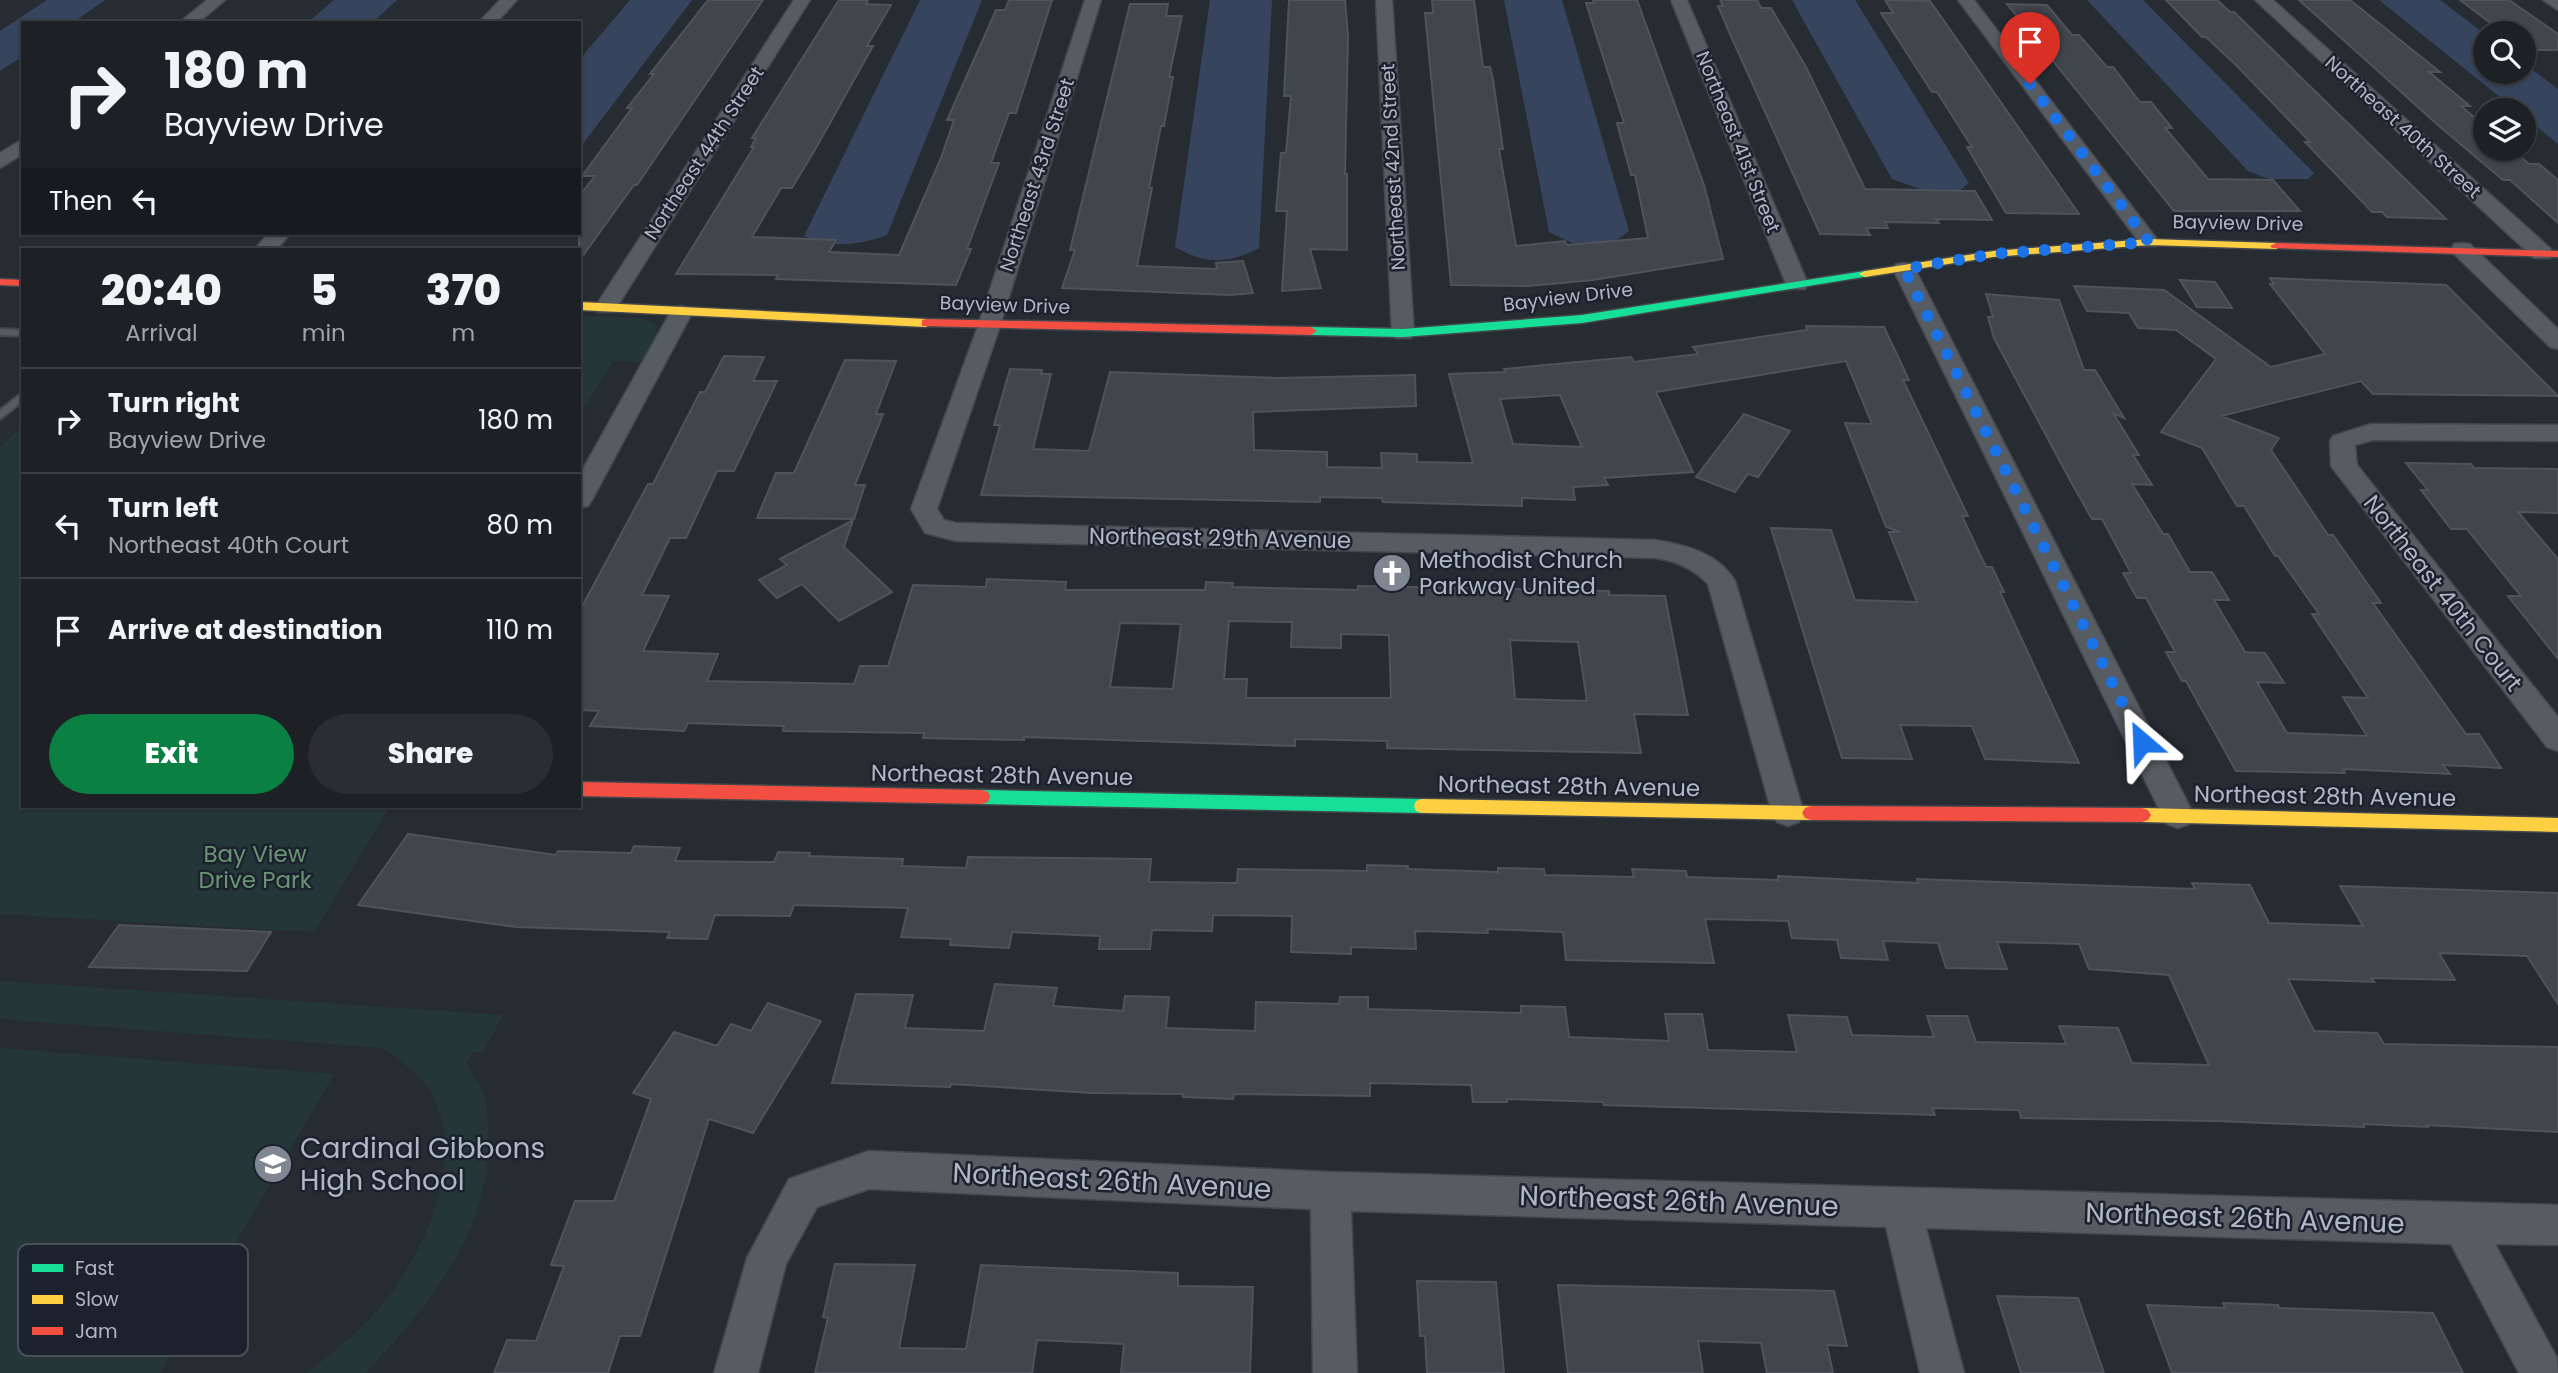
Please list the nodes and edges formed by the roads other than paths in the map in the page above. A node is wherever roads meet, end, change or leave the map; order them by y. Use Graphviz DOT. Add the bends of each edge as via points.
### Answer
graph roads {
  1 [pos="217,0"];
  2 [pos="509,0"];
  3 [pos="802,0"];
  4 [pos="1093,0"];
  5 [pos="1384,0"];
  6 [pos="1679,0"];
  7 [pos="1966,0"];
  8 [pos="2263,0"];
  9 [pos="2551,0"];
  10 [pos="2558,5"];
  11 [pos="190,21"];
  12 [pos="488,21"];
  13 [pos="21,146"];
  14 [pos="0,162"];
  15 [pos="279,235"];
  16 [pos="2149,242"];
  17 [pos="266,248"];
  18 [pos="2462,249"];
  19 [pos="2550,253"];
  20 [pos="1904,269"];
  21 [pos="1797,284"];
  22 [pos="581,306"];
  23 [pos="606,307"];
  24 [pos="681,313"];
  25 [pos="989,327"];
  26 [pos="0,332"];
  27 [pos="21,333"];
  28 [pos="1402,333"];
  29 [pos="2558,342"];
  30 [pos="20,398"];
  31 [pos="0,401"];
  32 [pos="0,416"];
  33 [pos="2558,433"];
  34 [pos="581,496"];
  35 [pos="925,509"];
  36 [pos="2558,739"];
  37 [pos="581,789"];
  38 [pos="1788,813"];
  39 [pos="2178,815"];
  40 [pos="2558,825"];
  41 [pos="1330,1191"];
  42 [pos="1900,1208"];
  43 [pos="2462,1224"];
  44 [pos="2558,1224"];
  45 [pos="736,1373"];
  46 [pos="1335,1373"];
  47 [pos="1942,1373"];
  48 [pos="2542,1373"];
  1 -- 11 [label="street"];
  2 -- 12 [label="street"];
  3 -- 23 [label="street, Northeast 44th Street"];
  4 -- 25 [label="street, Northeast 43rd Street"];
  5 -- 28 [label="street, Northeast 42nd Street"];
  6 -- 21 [label="street, Northeast 41st Street"];
  7 -- 16 [label="street"];
  8 -- 19 [label="street, Northeast 40th Street"];
  9 -- 10 [label="street"];
  13 -- 14 [label="street"];
  15 -- 17 [label="street"];
  16 -- 18 [label="street, Bayview Drive"];
  16 -- 20 [label="street, Bayview Drive" via="1993,254"];
  18 -- 19 [label="street, Bayview Drive"];
  18 -- 29 [label="street"];
  20 -- 21 [label="street, Bayview Drive"];
  20 -- 39 [label="street"];
  21 -- 28 [label="street, Bayview Drive" via="1583,319"];
  22 -- 23 [label="street, Bayview Drive"];
  23 -- 24 [label="street, Bayview Drive"];
  24 -- 25 [label="street, Bayview Drive"];
  24 -- 34 [label="street"];
  25 -- 28 [label="street, Bayview Drive"];
  25 -- 35 [label="street, Northeast 43rd Street"];
  26 -- 27 [label="lane"];
  30 -- 31 [label="lane"];
  30 -- 32 [label="lane"];
  33 -- 36 [label="street, Northeast 40th Court" via="2371,432 2342,441 2344,466"];
  35 -- 38 [label="street, Northeast 29th Avenue" via="934,527 956,532 1655,549 1694,559 1721,581"];
  37 -- 38 [label="street, Northeast 28th Avenue"];
  38 -- 39 [label="street, Northeast 28th Avenue"];
  39 -- 40 [label="street, Northeast 28th Avenue"];
  41 -- 42 [label="street, Northeast 26th Avenue"];
  41 -- 45 [label="street, Northeast 26th Avenue" via="869,1170 803,1193 767,1258"];
  41 -- 46 [label="street"];
  42 -- 43 [label="street, Northeast 26th Avenue"];
  42 -- 47 [label="street"];
  43 -- 44 [label="street, Northeast 26th Avenue"];
  43 -- 48 [label="street"];
}
